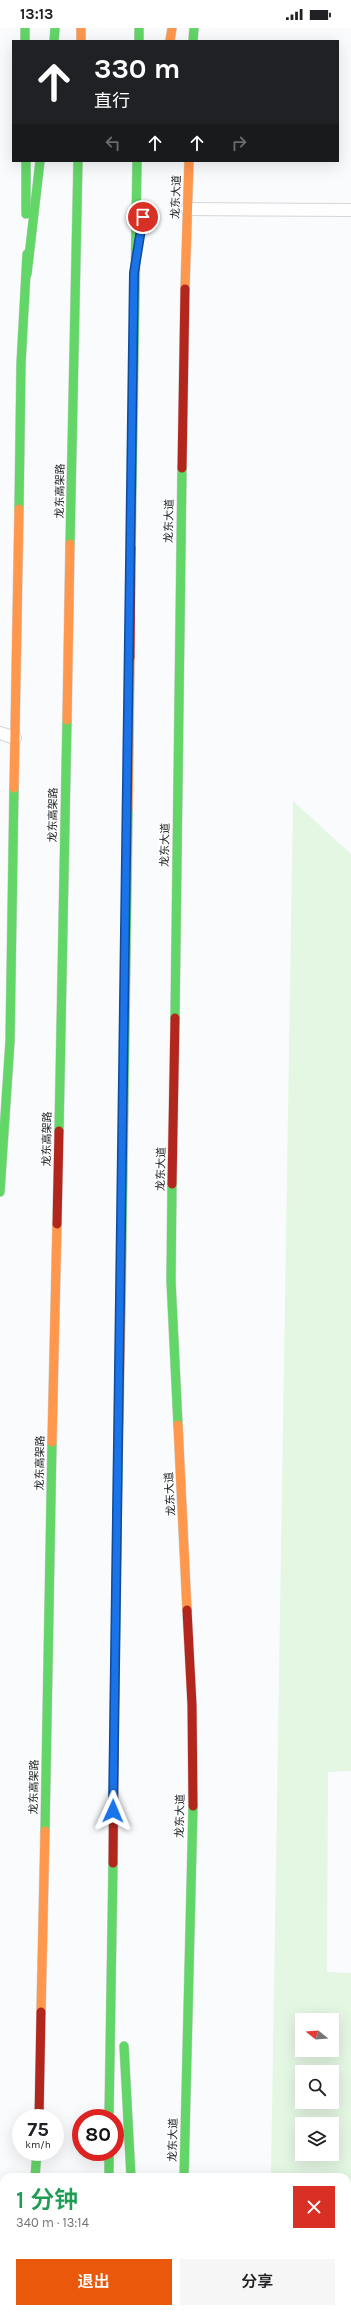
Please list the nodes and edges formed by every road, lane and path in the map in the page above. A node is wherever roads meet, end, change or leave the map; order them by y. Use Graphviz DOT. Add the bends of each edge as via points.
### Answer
graph roads {
  1 [pos="25,28"];
  2 [pos="55,28"];
  3 [pos="81,28"];
  4 [pos="139,28"];
  5 [pos="172,28"];
  6 [pos="194,28"];
  7 [pos="25,40"];
  8 [pos="54,40"];
  9 [pos="81,40"];
  10 [pos="139,40"];
  11 [pos="170,40"];
  12 [pos="193,40"];
  13 [pos="26,162"];
  14 [pos="40,162"];
  15 [pos="78,162"];
  16 [pos="137,162"];
  17 [pos="189,162"];
  18 [pos="146,198"];
  19 [pos="187,209"];
  20 [pos="351,210"];
  21 [pos="134,273"];
  22 [pos="27,274"];
  23 [pos="0,733"];
  24 [pos="15,738"];
  25 [pos="0,804"];
  26 [pos="13,807"];
  27 [pos="0,1192"];
  28 [pos="112,1843"];
  29 [pos="121,1994"];
  30 [pos="123,2034"];
  31 [pos="39,2109"];
  32 [pos="109,2109"];
  33 [pos="37,2161"];
  34 [pos="39,2161"];
  35 [pos="109,2161"];
  36 [pos="35,2173"];
  37 [pos="40,2173"];
  38 [pos="109,2173"];
  39 [pos="131,2173"];
  40 [pos="184,2173"];
  1 -- 7 [label="main road"];
  2 -- 8 [label="main road"];
  3 -- 9 [label="main road"];
  4 -- 10 [label="main road"];
  5 -- 11 [label="main road"];
  6 -- 12 [label="main road"];
  13 -- 22 [label="main road"];
  14 -- 22 [label="main road"];
  15 -- 31 [label="main road, 龙东高架路"];
  16 -- 21 [label="main road"];
  17 -- 19 [label="main road, 龙东大道"];
  18 -- 21 [label="main road"];
  19 -- 20 [label="lane"];
  19 -- 40 [label="main road, 龙东大道" via="171,1281 192,1705"];
  21 -- 28 [label="main road"];
  22 -- 24 [label="main road" via="21,364"];
  23 -- 24 [label="lane"];
  24 -- 26 [label="main road"];
  25 -- 26 [label="lane"];
  26 -- 27 [label="main road" via="10,1041"];
  28 -- 29 [label="main road"];
  28 -- 32 [label="main road"];
  30 -- 39 [label="main road"];
  33 -- 36 [label="main road"];
  34 -- 37 [label="main road"];
  35 -- 38 [label="main road"];
}
